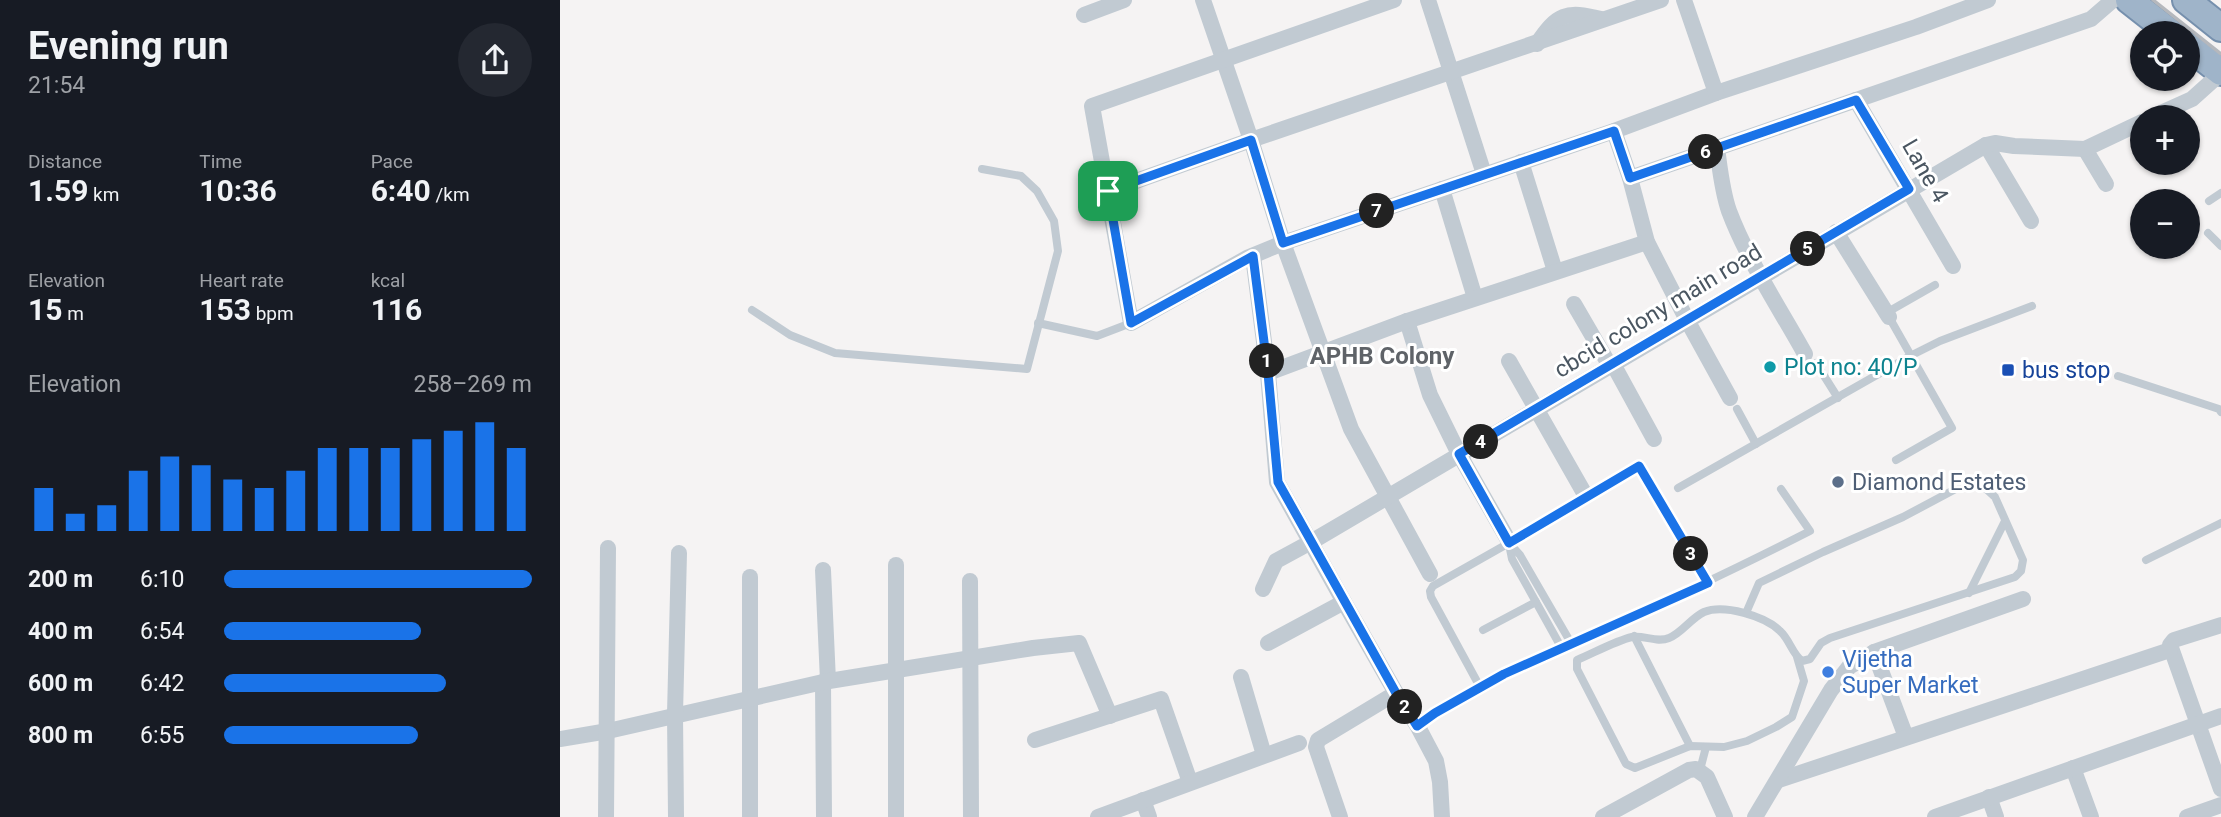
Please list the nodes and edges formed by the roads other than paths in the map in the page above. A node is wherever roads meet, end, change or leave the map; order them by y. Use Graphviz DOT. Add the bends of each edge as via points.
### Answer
graph roads {
  1 [pos="1124,0"];
  2 [pos="1203,0"];
  3 [pos="1394,0"];
  4 [pos="1428,0"];
  5 [pos="1661,0"];
  6 [pos="1684,0"];
  7 [pos="1988,0"];
  8 [pos="2113,0"];
  9 [pos="2129,0"];
  10 [pos="2186,0"];
  11 [pos="1084,15"];
  12 [pos="2156,21"];
  13 [pos="2221,28"];
  14 [pos="2200,56"];
  15 [pos="1224,60"];
  16 [pos="1451,71"];
  17 [pos="2221,73"];
  18 [pos="1716,93"];
  19 [pos="1856,100"];
  20 [pos="2179,105"];
  21 [pos="2130,128"];
  22 [pos="1614,131"];
  23 [pos="1251,140"];
  24 [pos="1986,145"];
  25 [pos="1717,148"];
  26 [pos="2085,149"];
  27 [pos="1521,162"];
  28 [pos="982,169"];
  29 [pos="1484,174"];
  30 [pos="1630,178"];
  31 [pos="2106,184"];
  32 [pos="1442,189"];
  33 [pos="1909,189"];
  34 [pos="1108,191"];
  35 [pos="2221,193"];
  36 [pos="2210,201"];
  37 [pos="2031,221"];
  38 [pos="1836,232"];
  39 [pos="2208,233"];
  40 [pos="1647,242"];
  41 [pos="1283,243"];
  42 [pos="2221,246"];
  43 [pos="1253,256"];
  44 [pos="1953,266"];
  45 [pos="1555,271"];
  46 [pos="1761,276"];
  47 [pos="1935,285"];
  48 [pos="1475,298"];
  49 [pos="1574,304"];
  50 [pos="2032,306"];
  51 [pos="752,310"];
  52 [pos="1887,315"];
  53 [pos="1687,320"];
  54 [pos="1406,321"];
  55 [pos="1038,323"];
  56 [pos="1131,323"];
  57 [pos="1321,352"];
  58 [pos="1912,355"];
  59 [pos="1810,358"];
  60 [pos="1509,361"];
  61 [pos="1611,365"];
  62 [pos="1268,373"];
  63 [pos="2118,376"];
  64 [pos="1838,398"];
  65 [pos="1734,404"];
  66 [pos="1536,409"];
  67 [pos="2220,410"];
  68 [pos="1654,439"];
  69 [pos="1756,444"];
  70 [pos="1459,454"];
  71 [pos="1896,460"];
  72 [pos="1678,488"];
  73 [pos="1781,489"];
  74 [pos="1583,491"];
  75 [pos="1387,497"];
  76 [pos="2005,521"];
  77 [pos="2221,523"];
  78 [pos="1508,540"];
  79 [pos="1311,542"];
  80 [pos="608,548"];
  81 [pos="679,554"];
  82 [pos="2146,560"];
  83 [pos="896,565"];
  84 [pos="823,570"];
  85 [pos="1430,574"];
  86 [pos="750,577"];
  87 [pos="970,581"];
  88 [pos="1708,583"];
  89 [pos="1263,589"];
  90 [pos="1969,593"];
  91 [pos="2023,599"];
  92 [pos="1344,602"];
  93 [pos="1536,602"];
  94 [pos="1746,613"];
  95 [pos="2221,625"];
  96 [pos="1483,630"];
  97 [pos="1634,636"];
  98 [pos="1268,643"];
  99 [pos="1571,643"];
  100 [pos="1561,647"];
  101 [pos="2170,650"];
  102 [pos="1874,652"];
  103 [pos="1797,657"];
  104 [pos="969,659"];
  105 [pos="895,671"];
  106 [pos="1241,677"];
  107 [pos="825,681"];
  108 [pos="1480,687"];
  109 [pos="1396,693"];
  110 [pos="749,699"];
  111 [pos="675,714"];
  112 [pos="1110,716"];
  113 [pos="2221,716"];
  114 [pos="2199,725"];
  115 [pos="1417,726"];
  116 [pos="608,731"];
  117 [pos="1906,737"];
  118 [pos="560,738"];
  119 [pos="1035,740"];
  120 [pos="1299,743"];
  121 [pos="1690,746"];
  122 [pos="1706,747"];
  123 [pos="1264,755"];
  124 [pos="2073,768"];
  125 [pos="1700,771"];
  126 [pos="1779,779"];
  127 [pos="1190,782"];
  128 [pos="2221,789"];
  129 [pos="1989,797"];
  130 [pos="1143,800"];
  131 [pos="2221,806"];
  132 [pos="1625,811"];
  133 [pos="606,817"];
  134 [pos="676,817"];
  135 [pos="750,817"];
  136 [pos="824,817"];
  137 [pos="896,817"];
  138 [pos="971,817"];
  139 [pos="1098,817"];
  140 [pos="1149,817"];
  141 [pos="1340,817"];
  142 [pos="1442,817"];
  143 [pos="1602,817"];
  144 [pos="1725,817"];
  145 [pos="1755,817"];
  146 [pos="1935,817"];
  147 [pos="1996,817"];
  148 [pos="2091,817"];
  149 [pos="2188,817"];
  1 -- 11 [label="street"];
  2 -- 15 [label="street"];
  3 -- 15 [label="street"];
  4 -- 16 [label="street"];
  5 -- 16 [label="street" via="1604,20 1561,17 1550,24 1537,44"];
  6 -- 18 [label="street"];
  7 -- 18 [label="street"];
  8 -- 19 [label="street" via="2091,19"];
  9 -- 12 [label="highway"];
  10 -- 13 [label="highway"];
  14 -- 17 [label="highway"];
  15 -- 23 [label="street"];
  15 -- 34 [label="street" via="1092,106"];
  16 -- 23 [label="street"];
  16 -- 29 [label="street"];
  17 -- 20 [label="street"];
  18 -- 22 [label="street"];
  19 -- 25 [label="street"];
  19 -- 33 [label="street, Lane 4"];
  21 -- 26 [label="street"];
  22 -- 27 [label="street"];
  22 -- 30 [label="street"];
  23 -- 34 [label="street"];
  23 -- 41 [label="street"];
  24 -- 26 [label="street"];
  24 -- 33 [label="street, cbcid colony main road"];
  24 -- 37 [label="street"];
  25 -- 30 [label="street"];
  25 -- 46 [label="street" via="1730,212"];
  26 -- 31 [label="street"];
  27 -- 29 [label="street"];
  27 -- 45 [label="street"];
  28 -- 55 [label="lane" via="1021,176 1037,191 1054,221 1058,251"];
  29 -- 32 [label="street"];
  30 -- 40 [label="street"];
  32 -- 41 [label="street"];
  32 -- 48 [label="street"];
  33 -- 38 [label="street, cbcid colony main road"];
  33 -- 44 [label="street, Lane 4"];
  34 -- 56 [label="street"];
  35 -- 36 [label="lane"];
  38 -- 46 [label="street, cbcid colony main road"];
  38 -- 52 [label="street"];
  39 -- 42 [label="lane"];
  40 -- 45 [label="street"];
  40 -- 53 [label="street"];
  41 -- 43 [label="street"];
  41 -- 57 [label="street"];
  43 -- 56 [label="street"];
  43 -- 62 [label="street"];
  45 -- 48 [label="street"];
  46 -- 53 [label="street, cbcid colony main road"];
  46 -- 59 [label="street"];
  47 -- 52 [label="lane"];
  48 -- 54 [label="street"];
  49 -- 61 [label="street"];
  50 -- 58 [label="lane"];
  51 -- 55 [label="lane" via="790,335 835,353 1027,369"];
  52 -- 58 [label="lane"];
  53 -- 61 [label="street, cbcid colony main road"];
  53 -- 65 [label="street"];
  54 -- 57 [label="street"];
  54 -- 70 [label="street" via="1430,395"];
  55 -- 56 [label="lane" via="1097,336"];
  57 -- 62 [label="street"];
  57 -- 75 [label="street" via="1351,429"];
  58 -- 64 [label="lane"];
  58 -- 71 [label="lane" via="1952,428"];
  59 -- 64 [label="lane"];
  60 -- 66 [label="street"];
  61 -- 66 [label="street, cbcid colony main road"];
  61 -- 68 [label="street"];
  62 -- 79 [label="street" via="1278,482"];
  63 -- 67 [label="lane"];
  64 -- 69 [label="lane"];
  65 -- 69 [label="lane"];
  66 -- 70 [label="street, cbcid colony main road"];
  66 -- 74 [label="street"];
  69 -- 72 [label="lane"];
  70 -- 75 [label="street, cbcid colony main road"];
  70 -- 78 [label="street"];
  73 -- 88 [label="lane" via="1810,531"];
  75 -- 79 [label="street, cbcid colony main road"];
  75 -- 85 [label="street"];
  76 -- 90 [label="lane"];
  76 -- 90 [label="lane" via="2023,560 2021,571"];
  76 -- 94 [label="lane" via="1984,487 1965,484 1759,583"];
  77 -- 82 [label="lane"];
  78 -- 88 [label="lane" via="1639,466"];
  78 -- 93 [label="lane" via="1512,559"];
  78 -- 99 [label="lane"];
  78 -- 108 [label="lane" via="1430,591"];
  79 -- 89 [label="street, cbcid colony main road" via="1276,561"];
  79 -- 92 [label="street"];
  80 -- 116 [label="street"];
  81 -- 111 [label="street"];
  83 -- 105 [label="street"];
  84 -- 107 [label="street"];
  86 -- 110 [label="street"];
  87 -- 104 [label="street"];
  88 -- 99 [label="lane"];
  90 -- 103 [label="lane" via="1830,638 1810,659"];
  91 -- 102 [label="street"];
  92 -- 98 [label="street"];
  92 -- 109 [label="street"];
  93 -- 96 [label="lane"];
  93 -- 100 [label="lane"];
  94 -- 97 [label="lane" via="1705,612 1670,638"];
  94 -- 103 [label="lane" via="1779,629"];
  95 -- 101 [label="street" via="2174,640"];
  97 -- 121 [label="lane"];
  97 -- 121 [label="lane" via="1577,660 1577,669 1626,764 1635,768"];
  99 -- 100 [label="lane"];
  100 -- 108 [label="lane"];
  101 -- 114 [label="street"];
  101 -- 117 [label="street"];
  102 -- 117 [label="street"];
  102 -- 126 [label="street" via="1849,667 1831,690"];
  103 -- 122 [label="lane" via="1804,681 1792,717 1747,740"];
  104 -- 105 [label="street"];
  104 -- 112 [label="street" via="1079,643"];
  104 -- 138 [label="street"];
  105 -- 107 [label="street"];
  105 -- 137 [label="street"];
  106 -- 123 [label="street"];
  107 -- 110 [label="street"];
  107 -- 136 [label="street"];
  108 -- 115 [label="lane"];
  109 -- 115 [label="street"];
  109 -- 141 [label="street" via="1318,740 1316,747"];
  110 -- 111 [label="street"];
  110 -- 135 [label="street"];
  111 -- 116 [label="street"];
  111 -- 134 [label="street"];
  112 -- 119 [label="street"];
  112 -- 127 [label="street" via="1161,699"];
  113 -- 114 [label="street"];
  114 -- 124 [label="street"];
  114 -- 128 [label="street"];
  115 -- 142 [label="street" via="1436,761"];
  116 -- 118 [label="street"];
  116 -- 133 [label="street"];
  117 -- 126 [label="street"];
  120 -- 123 [label="street"];
  121 -- 122 [label="lane"];
  122 -- 125 [label="lane"];
  123 -- 127 [label="street"];
  124 -- 129 [label="street"];
  124 -- 148 [label="street"];
  125 -- 132 [label="street" via="1689,770"];
  125 -- 144 [label="street"];
  126 -- 145 [label="street"];
  127 -- 130 [label="street"];
  129 -- 146 [label="street"];
  129 -- 147 [label="street"];
  130 -- 139 [label="street"];
  130 -- 140 [label="street"];
  131 -- 149 [label="street"];
  132 -- 143 [label="street"];
}
